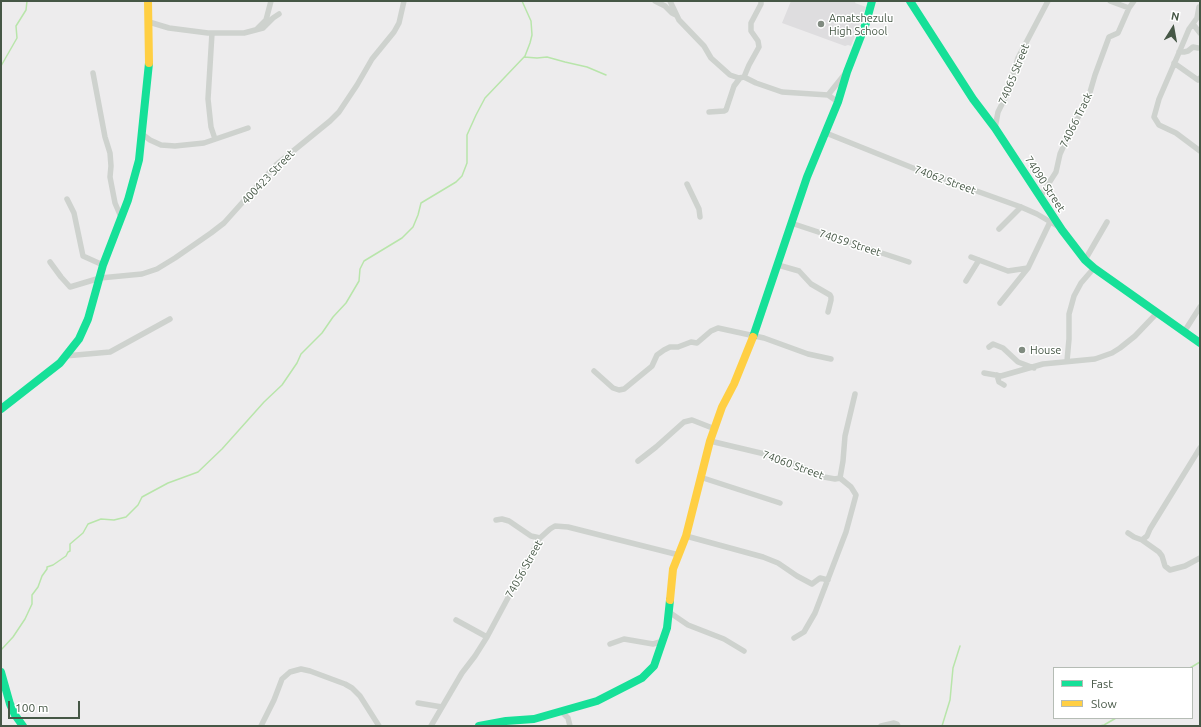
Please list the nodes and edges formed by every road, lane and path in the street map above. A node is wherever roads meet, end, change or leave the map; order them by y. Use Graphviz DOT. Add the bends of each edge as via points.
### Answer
graph roads {
  1 [pos="148,1"];
  2 [pos="271,1"];
  3 [pos="404,1"];
  4 [pos="655,1"];
  5 [pos="670,1"];
  6 [pos="761,1"];
  7 [pos="872,1"];
  8 [pos="1048,1"];
  9 [pos="1110,1"];
  10 [pos="1134,1"];
  11 [pos="914,3"];
  12 [pos="1128,8"];
  13 [pos="1199,8"];
  14 [pos="279,14"];
  15 [pos="676,15"];
  16 [pos="149,22"];
  17 [pos="1193,24"];
  18 [pos="255,30"];
  19 [pos="212,33"];
  20 [pos="1200,33"];
  21 [pos="1198,48"];
  22 [pos="1179,52"];
  23 [pos="1174,63"];
  24 [pos="847,72"];
  25 [pos="93,73"];
  26 [pos="742,77"];
  27 [pos="1200,78"];
  28 [pos="828,95"];
  29 [pos="838,102"];
  30 [pos="709,112"];
  31 [pos="248,128"];
  32 [pos="995,128"];
  33 [pos="826,133"];
  34 [pos="142,134"];
  35 [pos="216,139"];
  36 [pos="1200,151"];
  37 [pos="687,184"];
  38 [pos="1040,196"];
  39 [pos="67,199"];
  40 [pos="1021,207"];
  41 [pos="1048,209"];
  42 [pos="1037,214"];
  43 [pos="121,217"];
  44 [pos="700,217"];
  45 [pos="1050,222"];
  46 [pos="1107,222"];
  47 [pos="791,223"];
  48 [pos="999,229"];
  49 [pos="1062,230"];
  50 [pos="971,257"];
  51 [pos="979,260"];
  52 [pos="1085,260"];
  53 [pos="50,262"];
  54 [pos="909,262"];
  55 [pos="778,264"];
  56 [pos="103,265"];
  57 [pos="1028,268"];
  58 [pos="1094,268"];
  59 [pos="100,278"];
  60 [pos="966,281"];
  61 [pos="1000,303"];
  62 [pos="1200,307"];
  63 [pos="828,312"];
  64 [pos="1157,313"];
  65 [pos="170,319"];
  66 [pos="1184,332"];
  67 [pos="753,337"];
  68 [pos="1200,343"];
  69 [pos="990,345"];
  70 [pos="65,356"];
  71 [pos="831,359"];
  72 [pos="1067,361"];
  73 [pos="1034,368"];
  74 [pos="594,371"];
  75 [pos="984,373"];
  76 [pos="997,375"];
  77 [pos="1004,385"];
  78 [pos="855,394"];
  79 [pos="1,409"];
  80 [pos="715,429"];
  81 [pos="710,440"];
  82 [pos="1200,448"];
  83 [pos="638,461"];
  84 [pos="700,477"];
  85 [pos="840,478"];
  86 [pos="780,503"];
  87 [pos="496,520"];
  88 [pos="1128,532"];
  89 [pos="686,536"];
  90 [pos="540,538"];
  91 [pos="1142,540"];
  92 [pos="679,555"];
  93 [pos="1200,558"];
  94 [pos="828,580"];
  95 [pos="669,612"];
  96 [pos="456,620"];
  97 [pos="487,637"];
  98 [pos="794,638"];
  99 [pos="663,639"];
  100 [pos="610,644"];
  101 [pos="744,651"];
  102 [pos="1,672"];
  103 [pos="418,703"];
  104 [pos="442,707"];
  105 [pos="561,711"];
  106 [pos="532,723"];
  107 [pos="23,726"];
  108 [pos="261,726"];
  109 [pos="379,726"];
  110 [pos="431,726"];
  111 [pos="479,726"];
  112 [pos="570,726"];
  113 [pos="881,726"];
  114 [pos="898,726"];
  1 -- 16 [label="street"];
  2 -- 18 [label="street" via="266,20"];
  3 -- 59 [label="street, 400423 Street" via="394,32 372,59 339,112 276,165 224,223 157,269 142,274"];
  4 -- 15 [label="street"];
  5 -- 15 [label="street"];
  6 -- 26 [label="street" via="751,23 751,31 759,47"];
  7 -- 24 [label="street"];
  8 -- 32 [label="street, 74065 Street" via="1018,58 998,112"];
  9 -- 12 [label="street"];
  10 -- 12 [label="street, 74066 Track"];
  11 -- 32 [label="street, 74090 Street" via="973,99"];
  12 -- 38 [label="street, 74066 Track" via="1118,33 1109,37 1088,99 1060,154 1056,172"];
  13 -- 17 [label="street"];
  14 -- 18 [label="street" via="264,28"];
  15 -- 26 [label="street" via="704,46 710,58 730,75"];
  16 -- 19 [label="street" via="169,28"];
  16 -- 34 [label="street" via="149,72"];
  17 -- 20 [label="street"];
  17 -- 22 [label="street"];
  18 -- 19 [label="street" via="244,33"];
  19 -- 35 [label="street" via="208,99 211,127"];
  21 -- 22 [label="street" via="1193,47 1188,51"];
  22 -- 23 [label="street"];
  23 -- 27 [label="street" via="1198,80"];
  23 -- 36 [label="street" via="1154,117 1158,125 1176,133"];
  24 -- 28 [label="street"];
  24 -- 29 [label="street"];
  25 -- 43 [label="street" via="110,153 110,177 115,203"];
  26 -- 28 [label="street" via="782,92"];
  26 -- 30 [label="street" via="734,86 726,110"];
  28 -- 29 [label="street"];
  29 -- 33 [label="street"];
  31 -- 35 [label="street"];
  32 -- 38 [label="street, 74090 Street"];
  33 -- 40 [label="street, 74062 Street"];
  33 -- 47 [label="street"];
  34 -- 35 [label="street" via="155,143 166,146 204,143"];
  34 -- 43 [label="street" via="134,181"];
  37 -- 44 [label="street" via="699,209"];
  38 -- 41 [label="street, 74090 Street"];
  39 -- 56 [label="street" via="74,213 83,256"];
  40 -- 42 [label="street, 74062 Street"];
  40 -- 48 [label="street"];
  41 -- 42 [label="street"];
  41 -- 49 [label="street, 74090 Street"];
  42 -- 45 [label="street, 74062 Street"];
  43 -- 56 [label="street"];
  45 -- 49 [label="street, 74062 Street"];
  45 -- 57 [label="street"];
  46 -- 52 [label="street"];
  47 -- 54 [label="street, 74059 Street"];
  47 -- 55 [label="street"];
  49 -- 52 [label="street, 74090 Street"];
  50 -- 51 [label="street"];
  51 -- 57 [label="street" via="1008,271"];
  51 -- 60 [label="street"];
  52 -- 58 [label="street, 74090 Street"];
  53 -- 59 [label="street, 400423 Street" via="70,287"];
  55 -- 63 [label="street" via="799,271 811,284 830,295"];
  55 -- 67 [label="street"];
  56 -- 59 [label="street"];
  57 -- 61 [label="street"];
  58 -- 64 [label="street, 74090 Street"];
  58 -- 72 [label="street" via="1074,296 1069,314"];
  59 -- 70 [label="street" via="88,319 79,339"];
  62 -- 66 [label="street"];
  64 -- 66 [label="street, 74090 Street"];
  64 -- 72 [label="street" via="1135,336 1112,353 1095,359"];
  65 -- 70 [label="street" via="110,352"];
  66 -- 68 [label="street, 74090 Street"];
  67 -- 71 [label="street" via="764,338 808,354"];
  67 -- 74 [label="street" via="718,328 696,343 670,347 657,355 652,366 624,389 612,388"];
  67 -- 80 [label="street"];
  69 -- 73 [label="street" via="1003,348 1018,362"];
  70 -- 79 [label="street"];
  72 -- 73 [label="street" via="1043,364"];
  73 -- 76 [label="street"];
  75 -- 76 [label="street"];
  76 -- 77 [label="street" via="999,382"];
  78 -- 85 [label="street, 74060 Street" via="845,436"];
  80 -- 81 [label="street"];
  80 -- 83 [label="street" via="688,420"];
  81 -- 84 [label="street"];
  81 -- 85 [label="street, 74060 Street" via="769,455 824,477"];
  82 -- 91 [label="street" via="1147,536"];
  84 -- 86 [label="street"];
  84 -- 89 [label="street"];
  85 -- 94 [label="street" via="856,495 846,532"];
  87 -- 90 [label="street" via="509,521 531,536"];
  88 -- 91 [label="street"];
  89 -- 92 [label="street"];
  89 -- 94 [label="street" via="763,556 812,584 820,578"];
  90 -- 92 [label="street, 74056 Street" via="555,526 560,526"];
  90 -- 97 [label="street, 74056 Street"];
  91 -- 93 [label="street" via="1159,552 1170,570"];
  92 -- 95 [label="street" via="670,580"];
  94 -- 98 [label="street" via="809,625 804,632"];
  95 -- 99 [label="street"];
  95 -- 101 [label="street" via="688,625 724,639"];
  96 -- 97 [label="street"];
  97 -- 104 [label="street, 74056 Street"];
  99 -- 100 [label="street" via="653,644 624,639"];
  99 -- 105 [label="street" via="654,666 642,678 597,701"];
  102 -- 107 [label="street" via="10,704"];
  103 -- 104 [label="street"];
  104 -- 110 [label="street, 74056 Street"];
  105 -- 106 [label="street"];
  105 -- 112 [label="street" via="568,718"];
  106 -- 111 [label="street" via="506,721"];
  108 -- 109 [label="street" via="282,678 301,669 352,688"];
  113 -- 114 [label="street" via="894,723"];
}
